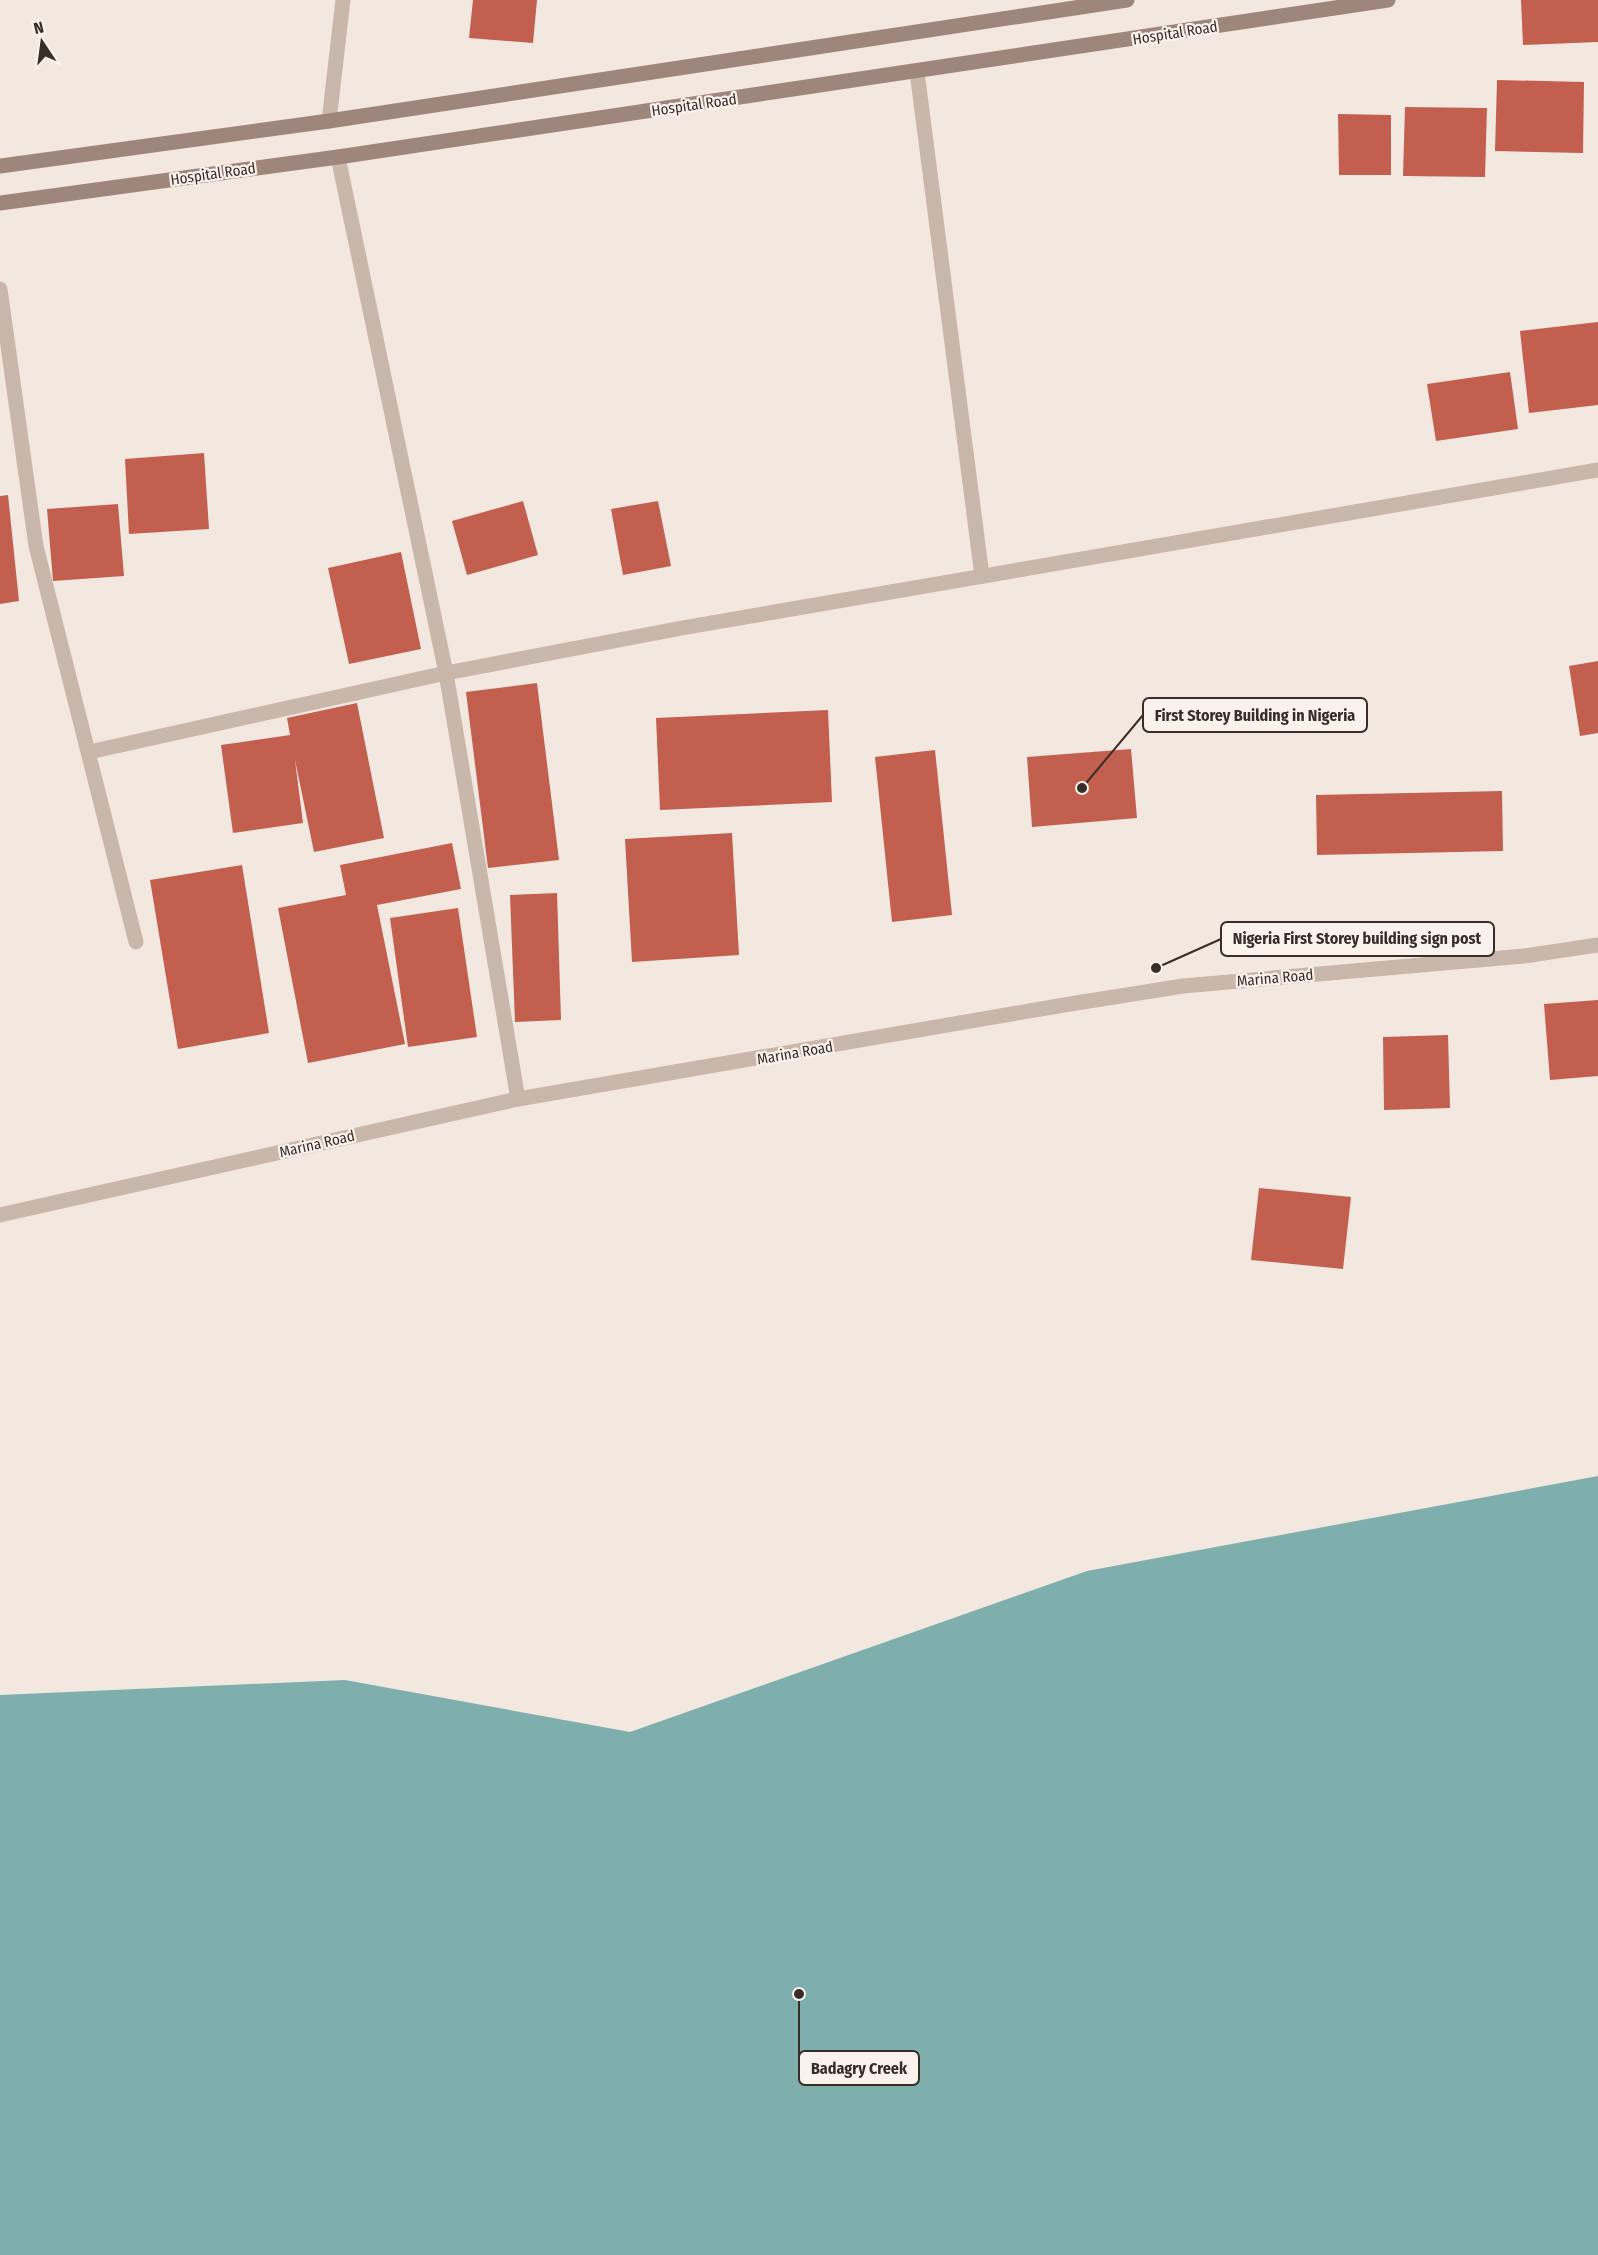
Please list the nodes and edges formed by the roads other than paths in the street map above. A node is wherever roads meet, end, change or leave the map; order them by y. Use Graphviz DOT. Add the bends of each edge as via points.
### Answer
graph roads {
  1 [pos="343,0"];
  2 [pos="1128,0"];
  3 [pos="1388,0"];
  4 [pos="917,72"];
  5 [pos="329,121"];
  6 [pos="338,157"];
  7 [pos="0,166"];
  8 [pos="0,203"];
  9 [pos="0,289"];
  10 [pos="1598,470"];
  11 [pos="982,576"];
  12 [pos="446,673"];
  13 [pos="88,752"];
  14 [pos="136,942"];
  15 [pos="1598,945"];
  16 [pos="518,1099"];
  17 [pos="0,1215"];
  1 -- 5 [label="street"];
  2 -- 5 [label="street"];
  3 -- 4 [label="street, Hospital Road"];
  4 -- 6 [label="street, Hospital Road"];
  4 -- 11 [label="street"];
  5 -- 7 [label="street"];
  6 -- 8 [label="street, Hospital Road"];
  6 -- 12 [label="street"];
  9 -- 13 [label="street" via="36,546"];
  10 -- 11 [label="street"];
  11 -- 12 [label="street"];
  12 -- 13 [label="street"];
  12 -- 16 [label="street"];
  13 -- 14 [label="street"];
  15 -- 16 [label="street, Marina Road" via="1524,956 1183,986"];
  16 -- 17 [label="street, Marina Road"];
}
